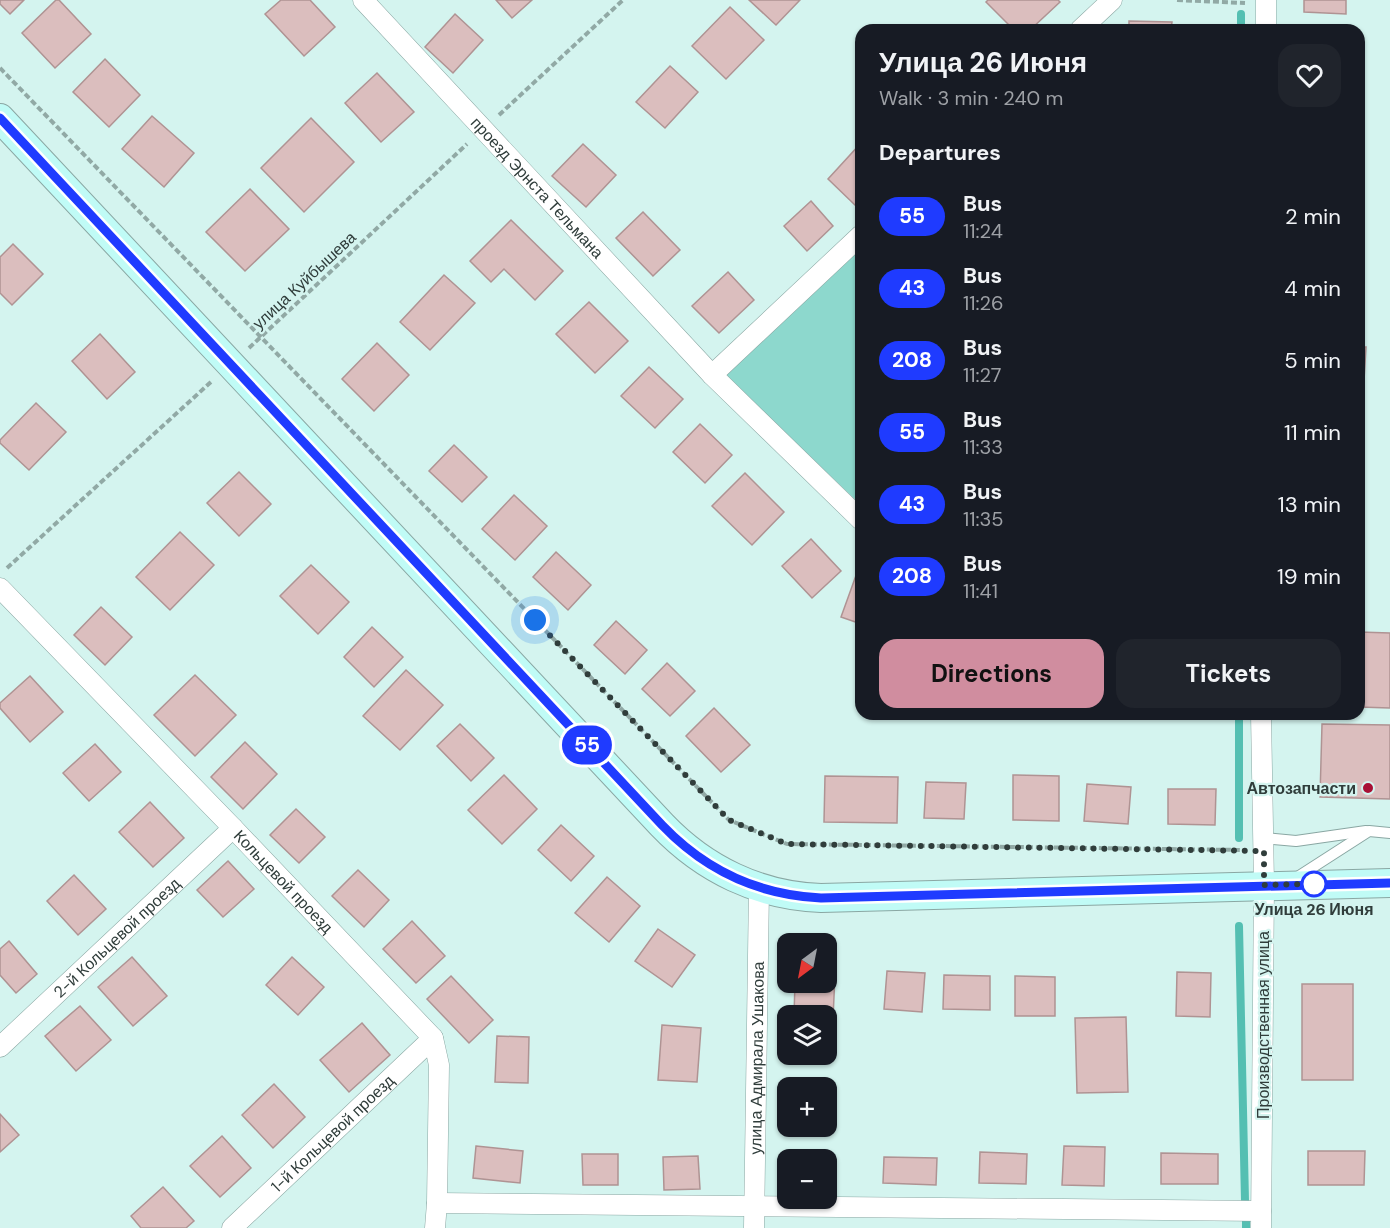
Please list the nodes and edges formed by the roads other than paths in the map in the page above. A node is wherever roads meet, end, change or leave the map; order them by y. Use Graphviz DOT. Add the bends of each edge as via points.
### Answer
graph roads {
  1 [pos="363,0"];
  2 [pos="1112,0"];
  3 [pos="1266,2"];
  4 [pos="1086,24"];
  5 [pos="1266,24"];
  6 [pos="0,118"];
  7 [pos="855,241"];
  8 [pos="712,375"];
  9 [pos="855,516"];
  10 [pos="0,588"];
  11 [pos="1261,720"];
  12 [pos="233,828"];
  13 [pos="1369,831"];
  14 [pos="1390,833"];
  15 [pos="1263,844"];
  16 [pos="1390,883"];
  17 [pos="1274,885"];
  18 [pos="759,888"];
  19 [pos="433,1038"];
  20 [pos="0,1047"];
  21 [pos="437,1203"];
  22 [pos="754,1206"];
  23 [pos="1261,1219"];
  24 [pos="232,1228"];
  25 [pos="435,1228"];
  26 [pos="754,1228"];
  1 -- 8 [label="street, проезд Эрнста Тельмана"];
  2 -- 4 [label="street"];
  3 -- 5 [label="street"];
  6 -- 18 [label="main road" via="669,833 711,866"];
  7 -- 8 [label="street"];
  8 -- 9 [label="street, проезд Эрнста Тельмана"];
  10 -- 12 [label="street, Кольцевой проезд"];
  11 -- 15 [label="street, Производственная улица"];
  12 -- 19 [label="street, Кольцевой проезд"];
  12 -- 20 [label="street, 2-й Кольцевой проезд"];
  13 -- 14 [label="lane"];
  13 -- 15 [label="lane"];
  13 -- 17 [label="lane" via="1314,868"];
  15 -- 17 [label="street, Производственная улица"];
  16 -- 17 [label="main road"];
  17 -- 18 [label="main road" via="821,898"];
  17 -- 23 [label="street, Производственная улица"];
  18 -- 22 [label="street, улица Адмирала Ушакова"];
  19 -- 21 [label="street" via="439,1065"];
  19 -- 24 [label="street, 1-й Кольцевой проезд"];
  21 -- 22 [label="street"];
  21 -- 25 [label="street"];
  22 -- 23 [label="street"];
  22 -- 26 [label="street, улица Адмирала Ушакова"];
}
